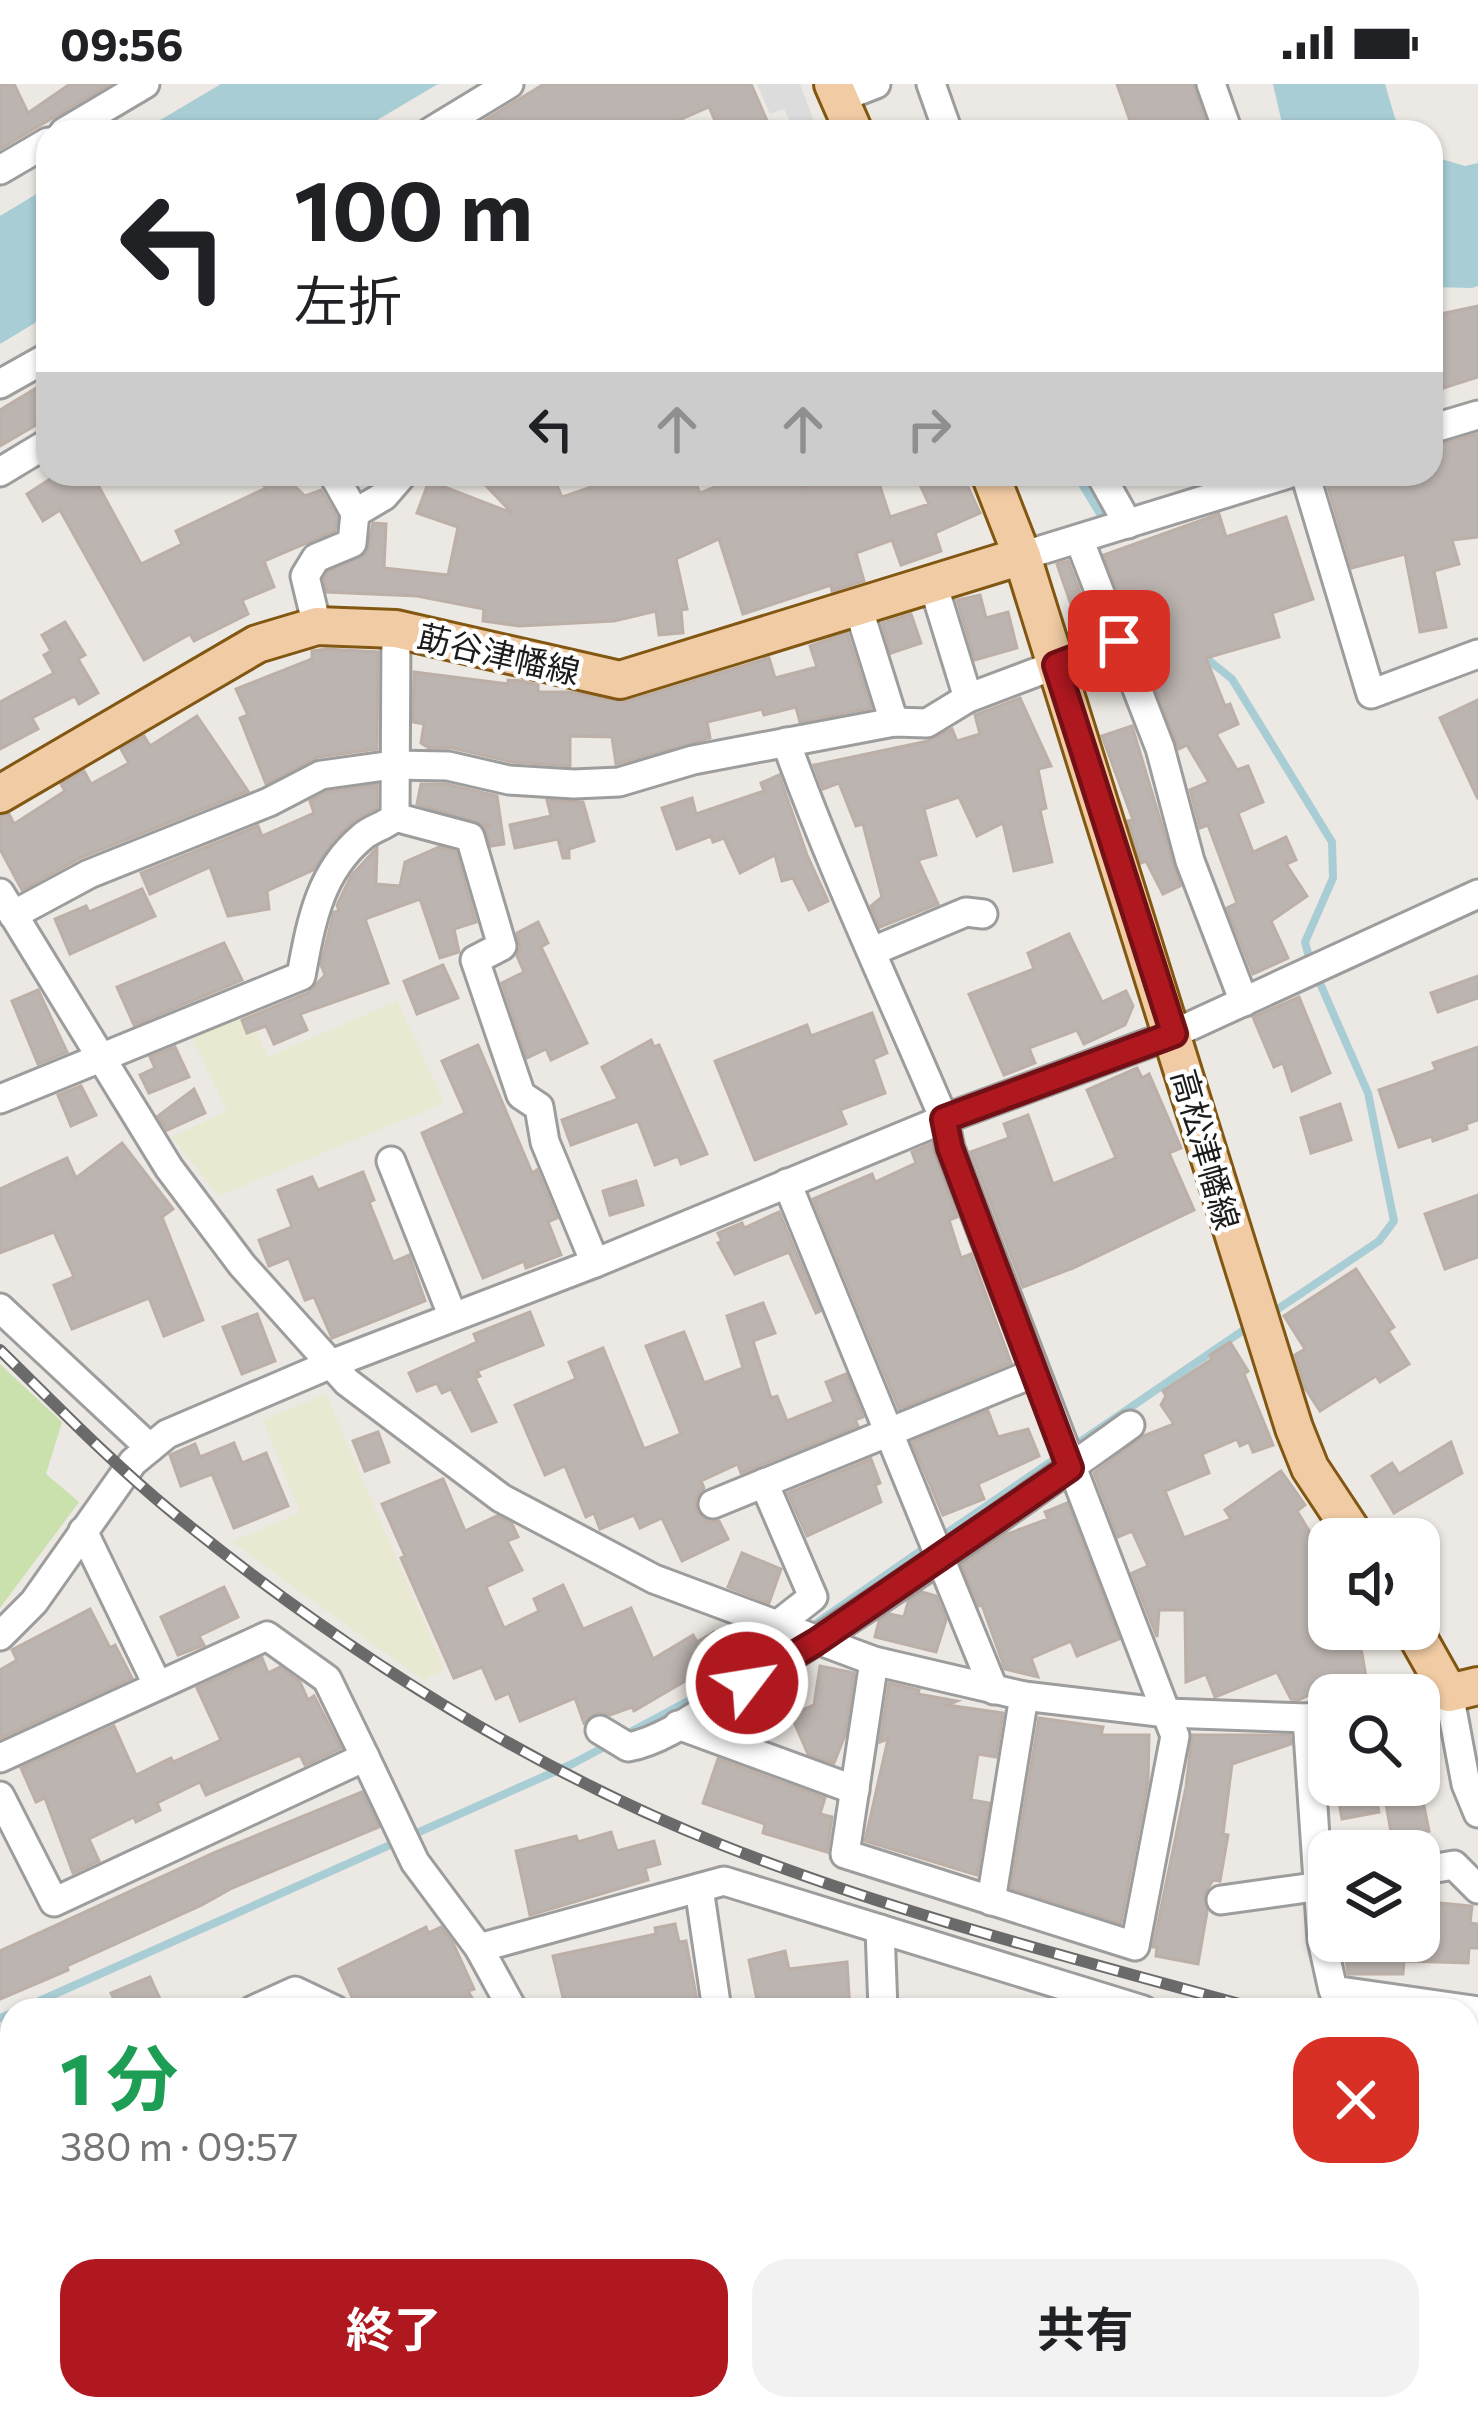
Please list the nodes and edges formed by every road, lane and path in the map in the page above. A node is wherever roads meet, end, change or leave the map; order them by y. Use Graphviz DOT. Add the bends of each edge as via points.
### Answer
graph roads {
  1 [pos="145,84"];
  2 [pos="509,84"];
  3 [pos="876,84"];
  4 [pos="931,84"];
  5 [pos="1210,84"];
  6 [pos="842,105"];
  7 [pos="84,120"];
  8 [pos="450,120"];
  9 [pos="944,120"];
  10 [pos="1224,120"];
  11 [pos="36,149"];
  12 [pos="0,170"];
  13 [pos="36,364"];
  14 [pos="0,384"];
  15 [pos="1478,415"];
  16 [pos="1443,425"];
  17 [pos="36,450"];
  18 [pos="0,472"];
  19 [pos="340,486"];
  20 [pos="393,486"];
  21 [pos="995,486"];
  22 [pos="1101,486"];
  23 [pos="1250,486"];
  24 [pos="1309,486"];
  25 [pos="355,514"];
  26 [pos="1106,531"];
  27 [pos="1022,556"];
  28 [pos="933,584"];
  29 [pos="857,607"];
  30 [pos="317,626"];
  31 [pos="396,629"];
  32 [pos="1119,641"];
  33 [pos="1478,654"];
  34 [pos="1056,665"];
  35 [pos="968,698"];
  36 [pos="894,722"];
  37 [pos="786,742"];
  38 [pos="393,765"];
  39 [pos="0,794"];
  40 [pos="394,817"];
  41 [pos="1478,894"];
  42 [pos="7,904"];
  43 [pos="983,914"];
  44 [pos="873,951"];
  45 [pos="1244,1002"];
  46 [pos="1174,1034"];
  47 [pos="102,1059"];
  48 [pos="0,1099"];
  49 [pos="944,1119"];
  50 [pos="391,1161"];
  51 [pos="787,1183"];
  52 [pos="595,1263"];
  53 [pos="0,1308"];
  54 [pos="453,1317"];
  55 [pos="331,1364"];
  56 [pos="1034,1372"];
  57 [pos="1130,1425"];
  58 [pos="890,1432"];
  59 [pos="151,1448"];
  60 [pos="1065,1457"];
  61 [pos="764,1483"];
  62 [pos="713,1504"];
  63 [pos="1343,1518"];
  64 [pos="83,1531"];
  65 [pos="937,1546"];
  66 [pos="796,1634"];
  67 [pos="0,1636"];
  68 [pos="1425,1650"];
  69 [pos="874,1661"];
  70 [pos="158,1684"];
  71 [pos="994,1690"];
  72 [pos="1449,1692"];
  73 [pos="1024,1696"];
  74 [pos="1168,1713"];
  75 [pos="1308,1716"];
  76 [pos="678,1725"];
  77 [pos="611,1736"];
  78 [pos="365,1757"];
  79 [pos="0,1759"];
  80 [pos="855,1790"];
  81 [pos="0,1796"];
  82 [pos="1478,1813"];
  83 [pos="1440,1867"];
  84 [pos="700,1888"];
  85 [pos="1308,1888"];
  86 [pos="1478,1889"];
  87 [pos="1221,1900"];
  88 [pos="992,1901"];
  89 [pos="880,1930"];
  90 [pos="478,1948"];
  91 [pos="1327,1962"];
  92 [pos="280,1998"];
  93 [pos="310,1998"];
  94 [pos="506,1998"];
  95 [pos="714,1998"];
  96 [pos="883,1998"];
  97 [pos="1104,1998"];
  98 [pos="1388,1998"];
  1 -- 7 [label="street"];
  2 -- 8 [label="street"];
  3 -- 6 [label="street"];
  4 -- 9 [label="street"];
  5 -- 10 [label="street"];
  11 -- 12 [label="street"];
  13 -- 14 [label="street"];
  15 -- 16 [label="street"];
  17 -- 18 [label="street"];
  19 -- 25 [label="street"];
  20 -- 25 [label="street"];
  21 -- 27 [label="main road, 高松津幡線"];
  22 -- 26 [label="street"];
  23 -- 26 [label="street"];
  24 -- 33 [label="street" via="1372,694"];
  25 -- 30 [label="street" via="352,543 316,558 305,576"];
  26 -- 27 [label="street"];
  26 -- 32 [label="street"];
  27 -- 28 [label="main road, 莇谷津幡線"];
  27 -- 34 [label="main road, 高松津幡線"];
  28 -- 29 [label="main road, 莇谷津幡線"];
  28 -- 35 [label="street"];
  29 -- 31 [label="main road, 莇谷津幡線" via="620,680"];
  29 -- 36 [label="street"];
  30 -- 31 [label="main road, 莇谷津幡線"];
  30 -- 39 [label="main road, 莇谷津幡線" via="257,644"];
  31 -- 38 [label="street"];
  32 -- 34 [label="street"];
  32 -- 45 [label="street"];
  34 -- 35 [label="street"];
  34 -- 46 [label="main road, 高松津幡線"];
  35 -- 36 [label="street" via="927,723"];
  36 -- 37 [label="street"];
  37 -- 38 [label="street" via="619,782 509,780 448,766"];
  37 -- 44 [label="street"];
  38 -- 40 [label="street"];
  38 -- 42 [label="street" via="321,775"];
  40 -- 47 [label="street" via="365,833 326,880 301,976"];
  40 -- 52 [label="street" via="470,837 502,946 475,960 521,1095 539,1107 545,1142"];
  41 -- 45 [label="street"];
  42 -- 47 [label="street"];
  43 -- 44 [label="street" via="966,912"];
  44 -- 49 [label="street"];
  45 -- 46 [label="street"];
  46 -- 49 [label="street"];
  46 -- 63 [label="main road, 高松津幡線" via="1258,1321 1310,1468"];
  47 -- 48 [label="street"];
  47 -- 55 [label="street" via="169,1168"];
  49 -- 51 [label="street"];
  49 -- 56 [label="street"];
  50 -- 54 [label="street"];
  51 -- 52 [label="street"];
  51 -- 58 [label="street"];
  52 -- 54 [label="street"];
  53 -- 59 [label="street"];
  54 -- 55 [label="street"];
  55 -- 59 [label="street"];
  55 -- 66 [label="street" via="501,1498 654,1579"];
  56 -- 58 [label="street"];
  56 -- 60 [label="street"];
  57 -- 60 [label="street"];
  58 -- 61 [label="street"];
  58 -- 65 [label="street"];
  59 -- 64 [label="street"];
  60 -- 65 [label="street"];
  60 -- 74 [label="street"];
  61 -- 62 [label="street"];
  61 -- 66 [label="street" via="813,1597"];
  64 -- 67 [label="street"];
  64 -- 70 [label="street"];
  65 -- 66 [label="street"];
  65 -- 71 [label="street"];
  66 -- 69 [label="street"];
  66 -- 76 [label="street"];
  68 -- 72 [label="main road"];
  69 -- 71 [label="street"];
  69 -- 80 [label="street"];
  70 -- 78 [label="street" via="267,1636 328,1679"];
  70 -- 79 [label="street"];
  71 -- 73 [label="street"];
  72 -- 82 [label="street"];
  73 -- 74 [label="street"];
  73 -- 88 [label="street"];
  74 -- 75 [label="street"];
  74 -- 88 [label="street" via="1175,1736 1135,1946"];
  76 -- 77 [label="street" via="643,1744"];
  76 -- 80 [label="street"];
  78 -- 81 [label="street" via="54,1902"];
  78 -- 90 [label="street" via="404,1839"];
  80 -- 88 [label="street" via="845,1854"];
  83 -- 86 [label="street" via="1454,1865"];
  84 -- 89 [label="street" via="724,1881"];
  84 -- 90 [label="street"];
  84 -- 95 [label="street"];
  85 -- 87 [label="street"];
  89 -- 96 [label="street"];
  89 -- 97 [label="street"];
  90 -- 94 [label="street"];
  91 -- 98 [label="street" via="1333,1990"];
  92 -- 93 [label="street" via="295,1991"];
}
